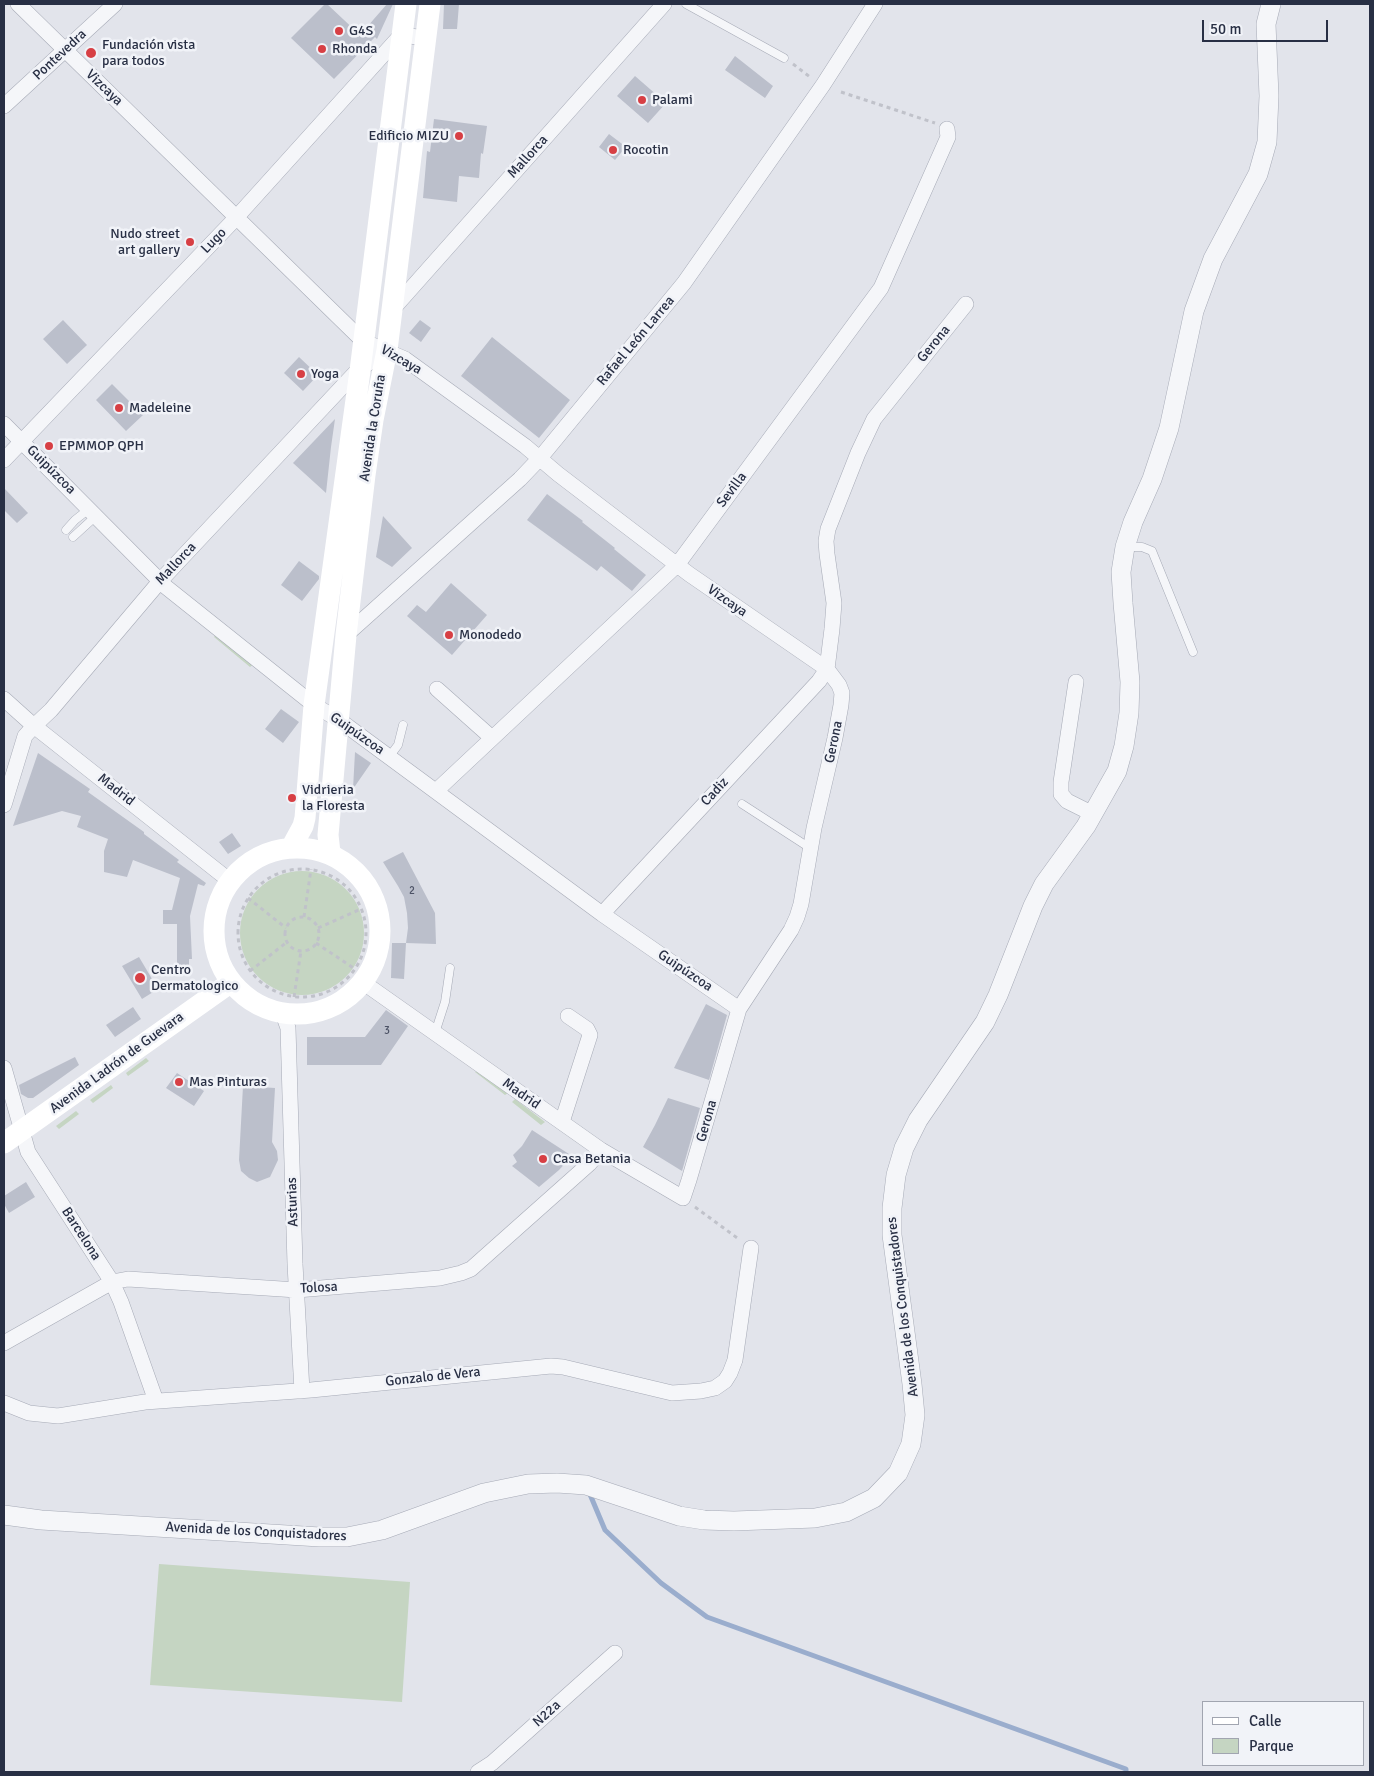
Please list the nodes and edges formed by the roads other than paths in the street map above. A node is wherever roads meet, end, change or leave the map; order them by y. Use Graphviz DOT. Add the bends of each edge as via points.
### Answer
graph roads {
  1 [pos="18,4"];
  2 [pos="115,4"];
  3 [pos="406,4"];
  4 [pos="430,4"];
  5 [pos="664,4"];
  6 [pos="686,4"];
  7 [pos="875,4"];
  8 [pos="1271,4"];
  9 [pos="401,35"];
  10 [pos="426,38"];
  11 [pos="65,50"];
  12 [pos="784,58"];
  13 [pos="4,106"];
  14 [pos="947,129"];
  15 [pos="236,216"];
  16 [pos="966,304"];
  17 [pos="392,310"];
  18 [pos="363,341"];
  19 [pos="387,350"];
  20 [pos="360,367"];
  21 [pos="4,424"];
  22 [pos="21,441"];
  23 [pos="540,458"];
  24 [pos="4,460"];
  25 [pos="93,512"];
  26 [pos="66,530"];
  27 [pos="73,537"];
  28 [pos="1125,547"];
  29 [pos="677,565"];
  30 [pos="161,580"];
  31 [pos="346,635"];
  32 [pos="1193,652"];
  33 [pos="826,669"];
  34 [pos="1076,682"];
  35 [pos="437,689"];
  36 [pos="4,699"];
  37 [pos="314,705"];
  38 [pos="339,720"];
  39 [pos="402,725"];
  40 [pos="34,726"];
  41 [pos="492,738"];
  42 [pos="389,757"];
  43 [pos="436,791"];
  44 [pos="742,804"];
  45 [pos="4,805"];
  46 [pos="1093,814"];
  47 [pos="291,848"];
  48 [pos="810,848"];
  49 [pos="330,853"];
  50 [pos="230,881"];
  51 [pos="602,914"];
  52 [pos="450,968"];
  53 [pos="360,976"];
  54 [pos="230,983"];
  55 [pos="288,1006"];
  56 [pos="739,1009"];
  57 [pos="568,1016"];
  58 [pos="435,1033"];
  59 [pos="4,1068"];
  60 [pos="562,1122"];
  61 [pos="22,1131"];
  62 [pos="4,1143"];
  63 [pos="601,1150"];
  64 [pos="683,1198"];
  65 [pos="751,1248"];
  66 [pos="112,1282"];
  67 [pos="297,1290"];
  68 [pos="4,1343"];
  69 [pos="302,1391"];
  70 [pos="156,1401"];
  71 [pos="4,1403"];
  72 [pos="4,1515"];
  73 [pos="615,1653"];
  74 [pos="478,1772"];
  1 -- 11 [label="street, Vizcaya"];
  2 -- 11 [label="street, Pontevedra"];
  3 -- 9 [label="main road, Avenida la Coruña"];
  4 -- 10 [label="main road, Avenida la Coruña"];
  5 -- 17 [label="street, Mallorca"];
  6 -- 12 [label="lane"];
  7 -- 23 [label="street, Rafael León Larrea" via="684,283"];
  8 -- 28 [label="street, Avenida de los Conquistadores" via="1266,24 1269,96 1265,150 1258,174 1213,259 1194,311 1168,428"];
  9 -- 10 [label="street"];
  9 -- 15 [label="street, Lugo"];
  9 -- 18 [label="main road, Avenida la Coruña"];
  10 -- 17 [label="main road, Avenida la Coruña"];
  11 -- 13 [label="street, Pontevedra"];
  11 -- 15 [label="street, Vizcaya"];
  14 -- 29 [label="street, Sevilla" via="948,137 881,288"];
  15 -- 18 [label="street, Vizcaya"];
  15 -- 22 [label="street, Lugo"];
  16 -- 33 [label="street, Gerona" via="874,419 828,529 826,554 834,603"];
  17 -- 19 [label="main road, Avenida la Coruña"];
  18 -- 19 [label="street, Vizcaya"];
  18 -- 20 [label="main road, Avenida la Coruña"];
  19 -- 20 [label="street, Mallorca"];
  19 -- 23 [label="street, Vizcaya"];
  19 -- 31 [label="main road, Avenida la Coruña" via="366,466"];
  20 -- 30 [label="street, Mallorca"];
  20 -- 37 [label="main road, Avenida la Coruña"];
  21 -- 22 [label="street, Guipúzcoa"];
  22 -- 24 [label="street, Lugo"];
  22 -- 25 [label="street, Guipúzcoa"];
  23 -- 29 [label="street, Vizcaya"];
  23 -- 31 [label="street, Rafael León Larrea"];
  25 -- 26 [label="lane" via="75,520"];
  25 -- 27 [label="lane"];
  25 -- 30 [label="street, Guipúzcoa"];
  28 -- 32 [label="lane" via="1152,551"];
  28 -- 46 [label="street, Avenida de los Conquistadores" via="1122,572 1130,682 1129,713 1117,770"];
  29 -- 33 [label="street, Vizcaya"];
  29 -- 41 [label="street, Sevilla"];
  30 -- 37 [label="street, Guipúzcoa"];
  30 -- 40 [label="street, Mallorca"];
  31 -- 38 [label="main road, Avenida la Coruña"];
  33 -- 48 [label="street, Gerona" via="839,685 842,705"];
  33 -- 51 [label="street, Cadiz" via="819,681"];
  34 -- 46 [label="street" via="1062,794 1067,801"];
  35 -- 41 [label="street"];
  36 -- 40 [label="street, Madrid"];
  37 -- 38 [label="street, Guipúzcoa"];
  37 -- 47 [label="main road, Avenida la Coruña" via="305,818"];
  38 -- 42 [label="street, Guipúzcoa"];
  38 -- 49 [label="main road, Avenida la Coruña" via="328,835"];
  39 -- 42 [label="lane" via="398,745"];
  40 -- 45 [label="street, Mallorca" via="25,736"];
  40 -- 50 [label="street, Madrid"];
  41 -- 43 [label="street, Sevilla"];
  42 -- 43 [label="street, Guipúzcoa"];
  43 -- 51 [label="street, Guipúzcoa"];
  44 -- 48 [label="lane"];
  46 -- 72 [label="street, Avenida de los Conquistadores" via="1044,884 984,1022 918,1120 904,1148 896,1175 892,1235 915,1415 911,1444 898,1473 874,1498 846,1512 815,1518 704,1520 679,1516 586,1485 528,1484 484,1493 382,1530 347,1537 41,1520"];
  47 -- 49 [label="main road"];
  47 -- 50 [label="main road" via="257,858"];
  48 -- 56 [label="street, Gerona" via="801,904 794,924"];
  49 -- 53 [label="main road" via="362,877 374,896 380,918 381,941 375,963"];
  50 -- 54 [label="main road" via="217,904 213,930 216,956"];
  51 -- 56 [label="street, Guipúzcoa"];
  52 -- 58 [label="lane" via="445,1002"];
  53 -- 55 [label="main road" via="341,1003 313,1014"];
  53 -- 58 [label="street, Madrid"];
  54 -- 55 [label="main road" via="261,1007"];
  54 -- 61 [label="main road, Avenida Ladrón de Guevara"];
  55 -- 67 [label="street, Asturias"];
  56 -- 64 [label="street, Gerona"];
  57 -- 60 [label="street" via="587,1029 590,1035"];
  58 -- 60 [label="street, Madrid"];
  59 -- 61 [label="street, Barcelona"];
  60 -- 63 [label="street, Madrid"];
  61 -- 62 [label="main road, Avenida Ladrón de Guevara"];
  61 -- 66 [label="street, Barcelona" via="28,1152"];
  63 -- 64 [label="street, Madrid"];
  63 -- 67 [label="street, Tolosa" via="471,1270 440,1278"];
  65 -- 69 [label="street, Gonzalo de Vera" via="735,1360 730,1373 715,1388 672,1393 551,1366"];
  66 -- 67 [label="street, Tolosa" via="133,1279"];
  66 -- 68 [label="street, Tolosa"];
  66 -- 70 [label="street, Barcelona"];
  67 -- 69 [label="street, Asturias"];
  69 -- 70 [label="street, Gonzalo de Vera"];
  70 -- 71 [label="street, Gonzalo de Vera" via="58,1416 29,1413"];
  73 -- 74 [label="street, N22a"];
}
